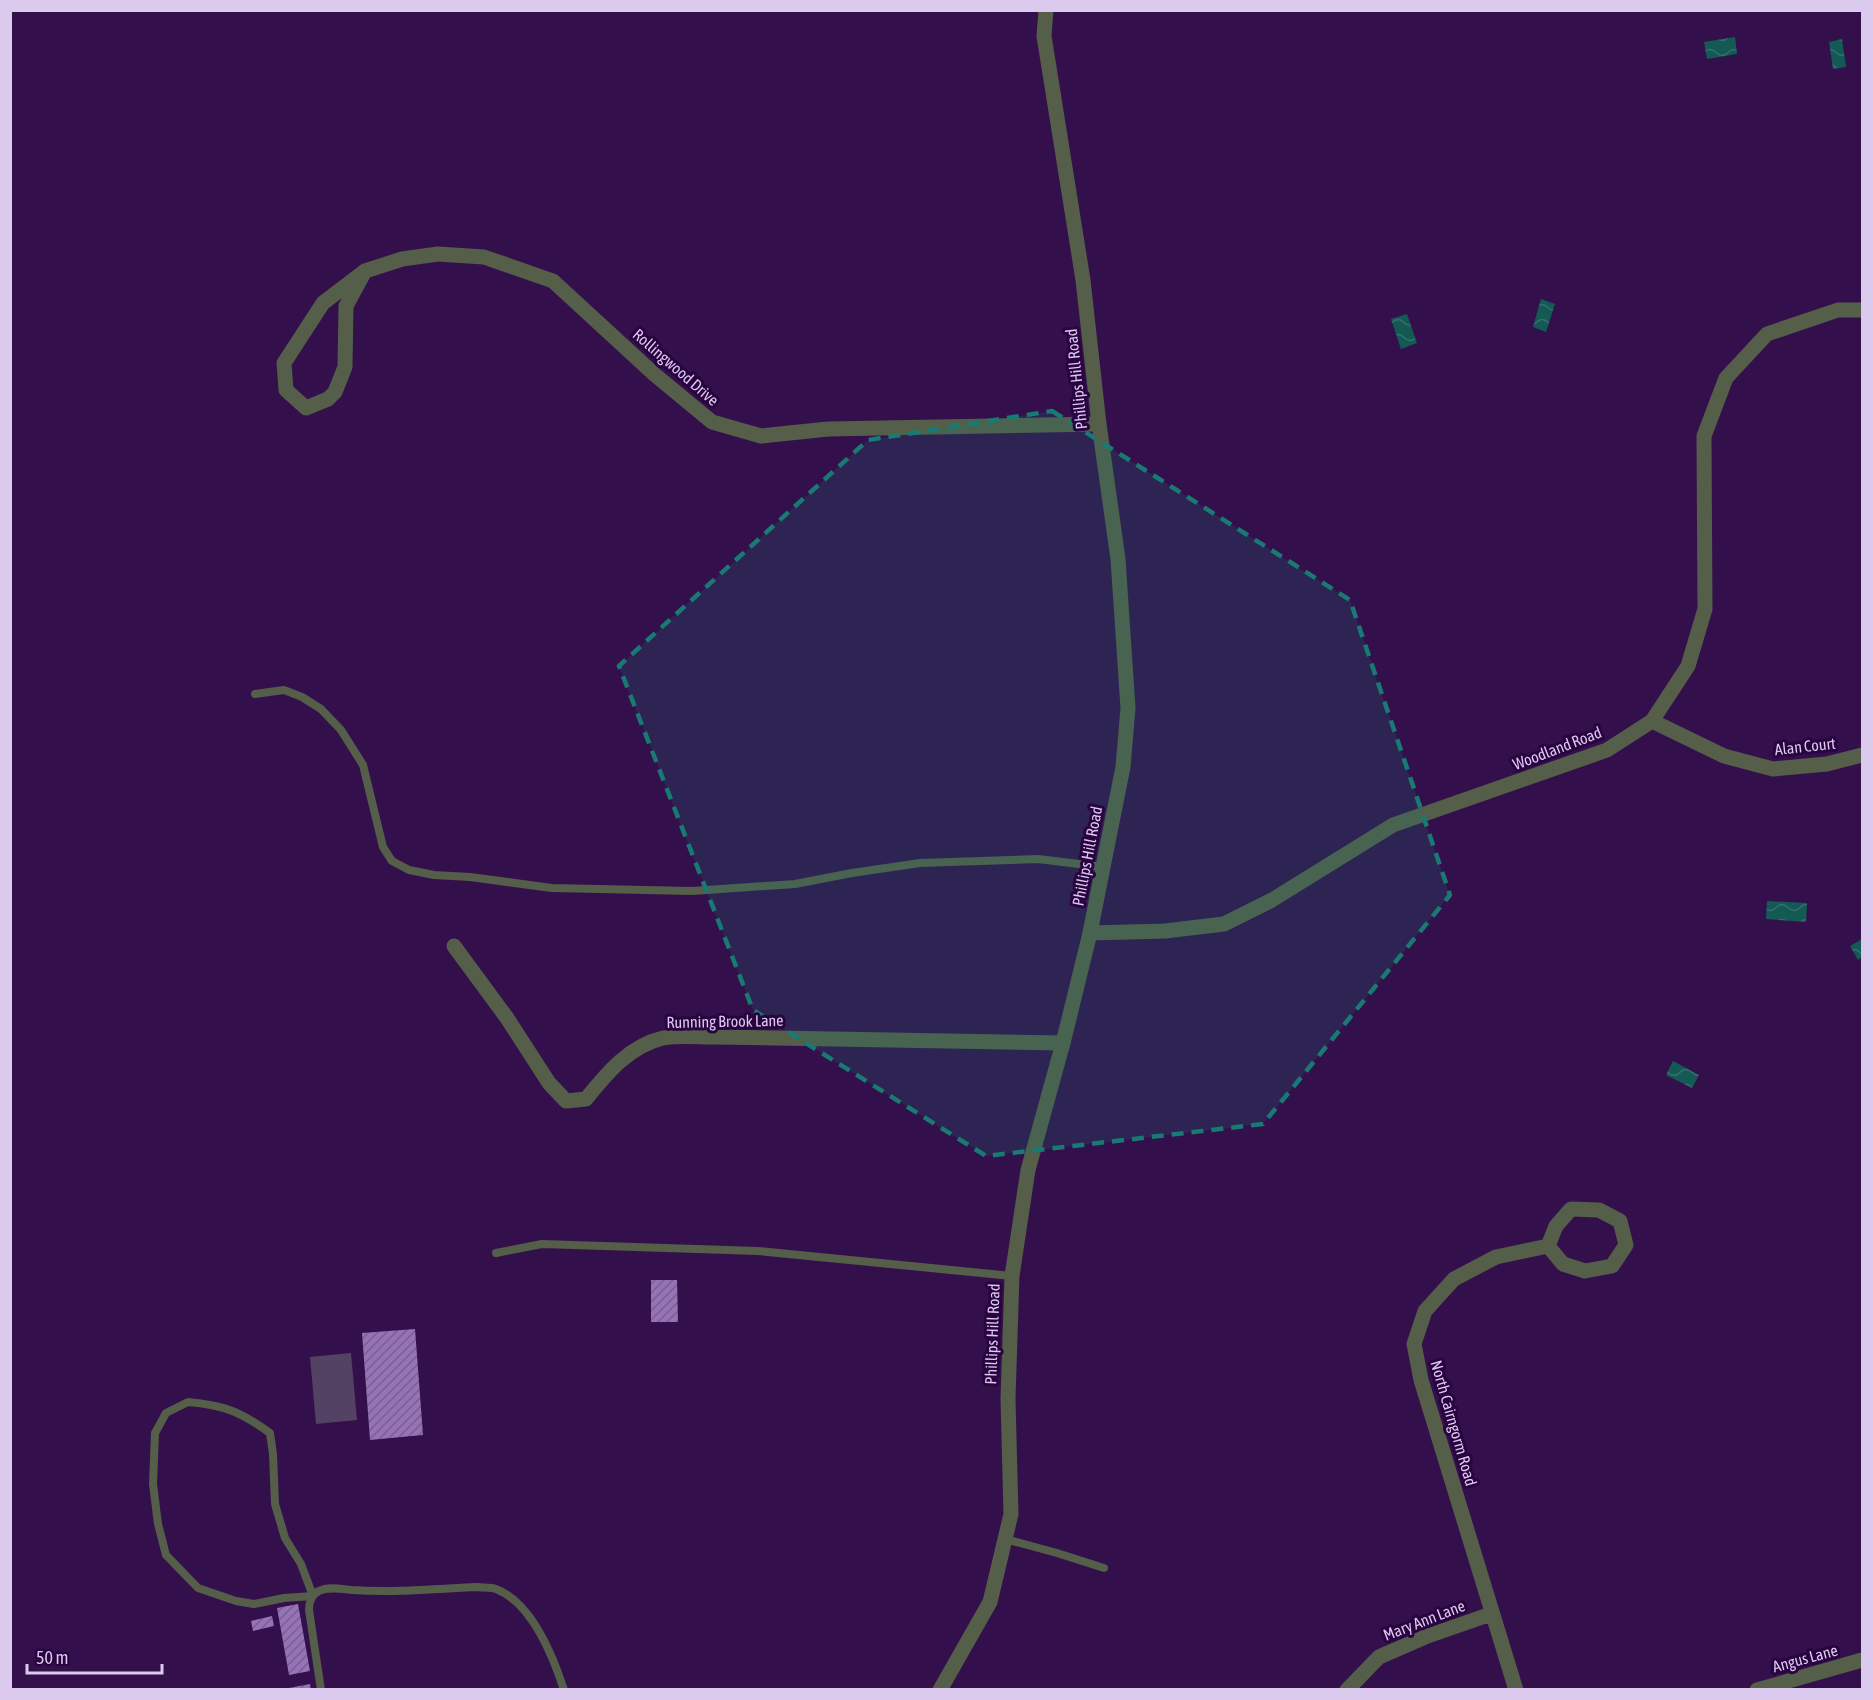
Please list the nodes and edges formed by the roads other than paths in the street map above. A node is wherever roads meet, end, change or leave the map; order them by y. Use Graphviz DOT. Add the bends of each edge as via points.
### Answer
graph roads {
  1 [pos="1046,10"];
  2 [pos="364,271"];
  3 [pos="1863,310"];
  4 [pos="1098,424"];
  5 [pos="255,694"];
  6 [pos="1652,721"];
  7 [pos="1863,755"];
  8 [pos="1103,867"];
  9 [pos="1090,933"];
  10 [pos="454,945"];
  11 [pos="1063,1043"];
  12 [pos="1548,1246"];
  13 [pos="496,1253"];
  14 [pos="1012,1276"];
  15 [pos="1005,1539"];
  16 [pos="1104,1568"];
  17 [pos="314,1596"];
  18 [pos="1491,1614"];
  19 [pos="1863,1660"];
  20 [pos="321,1689"];
  21 [pos="564,1689"];
  22 [pos="940,1689"];
  23 [pos="1347,1689"];
  24 [pos="1516,1689"];
  25 [pos="1757,1689"];
  1 -- 4 [label="street, Phillips Hill Road" via="1044,36 1083,280"];
  2 -- 2 [label="street, Rollingwood Drive" via="323,303 284,363 286,390 306,408 335,392 345,367 346,306"];
  2 -- 4 [label="street, Rollingwood Drive" via="402,259 438,254 484,257 553,281 712,422 761,436 828,429"];
  3 -- 6 [label="street, Woodland Road" via="1838,310 1767,334 1726,378 1704,436 1705,609 1688,666"];
  4 -- 8 [label="street, Phillips Hill Road" via="1118,559 1128,708 1123,766"];
  5 -- 8 [label="lane" via="284,690 302,697 341,730 363,765 383,847 392,861 409,870 552,888 692,891 795,884 941,862 1038,859"];
  6 -- 7 [label="street, Alan Court" via="1724,756 1773,769 1827,764"];
  6 -- 9 [label="street, Woodland Road" via="1607,750 1393,825 1272,900 1224,924 1165,932"];
  8 -- 9 [label="street, Phillips Hill Road"];
  9 -- 11 [label="street, Phillips Hill Road"];
  10 -- 11 [label="street, Running Brook Lane" via="549,1083 566,1101 586,1099 613,1067 632,1052 663,1038"];
  11 -- 14 [label="street, Phillips Hill Road" via="1028,1170"];
  12 -- 12 [label="street" via="1556,1226 1571,1209 1599,1210 1620,1221 1626,1245 1612,1266 1585,1271 1563,1264"];
  12 -- 18 [label="street, North Cairngorm Road" via="1496,1257 1454,1279 1425,1311 1414,1344 1421,1380"];
  13 -- 14 [label="lane" via="542,1244 758,1251"];
  14 -- 15 [label="street, Phillips Hill Road" via="1008,1399 1011,1514"];
  15 -- 16 [label="lane"];
  15 -- 22 [label="street, Phillips Hill Road" via="990,1602"];
  17 -- 17 [label="lane" via="285,1538 275,1504 270,1433 251,1419 216,1404 188,1402 166,1413 155,1432 153,1484 166,1555 198,1588 236,1601 254,1604"];
  17 -- 20 [label="lane" via="309,1610"];
  17 -- 21 [label="lane" via="329,1588 495,1589 520,1607 537,1628"];
  18 -- 23 [label="street, Mary Ann Lane" via="1379,1657"];
  18 -- 24 [label="street, North Cairngorm Road"];
  19 -- 25 [label="street, Angus Lane"];
}
